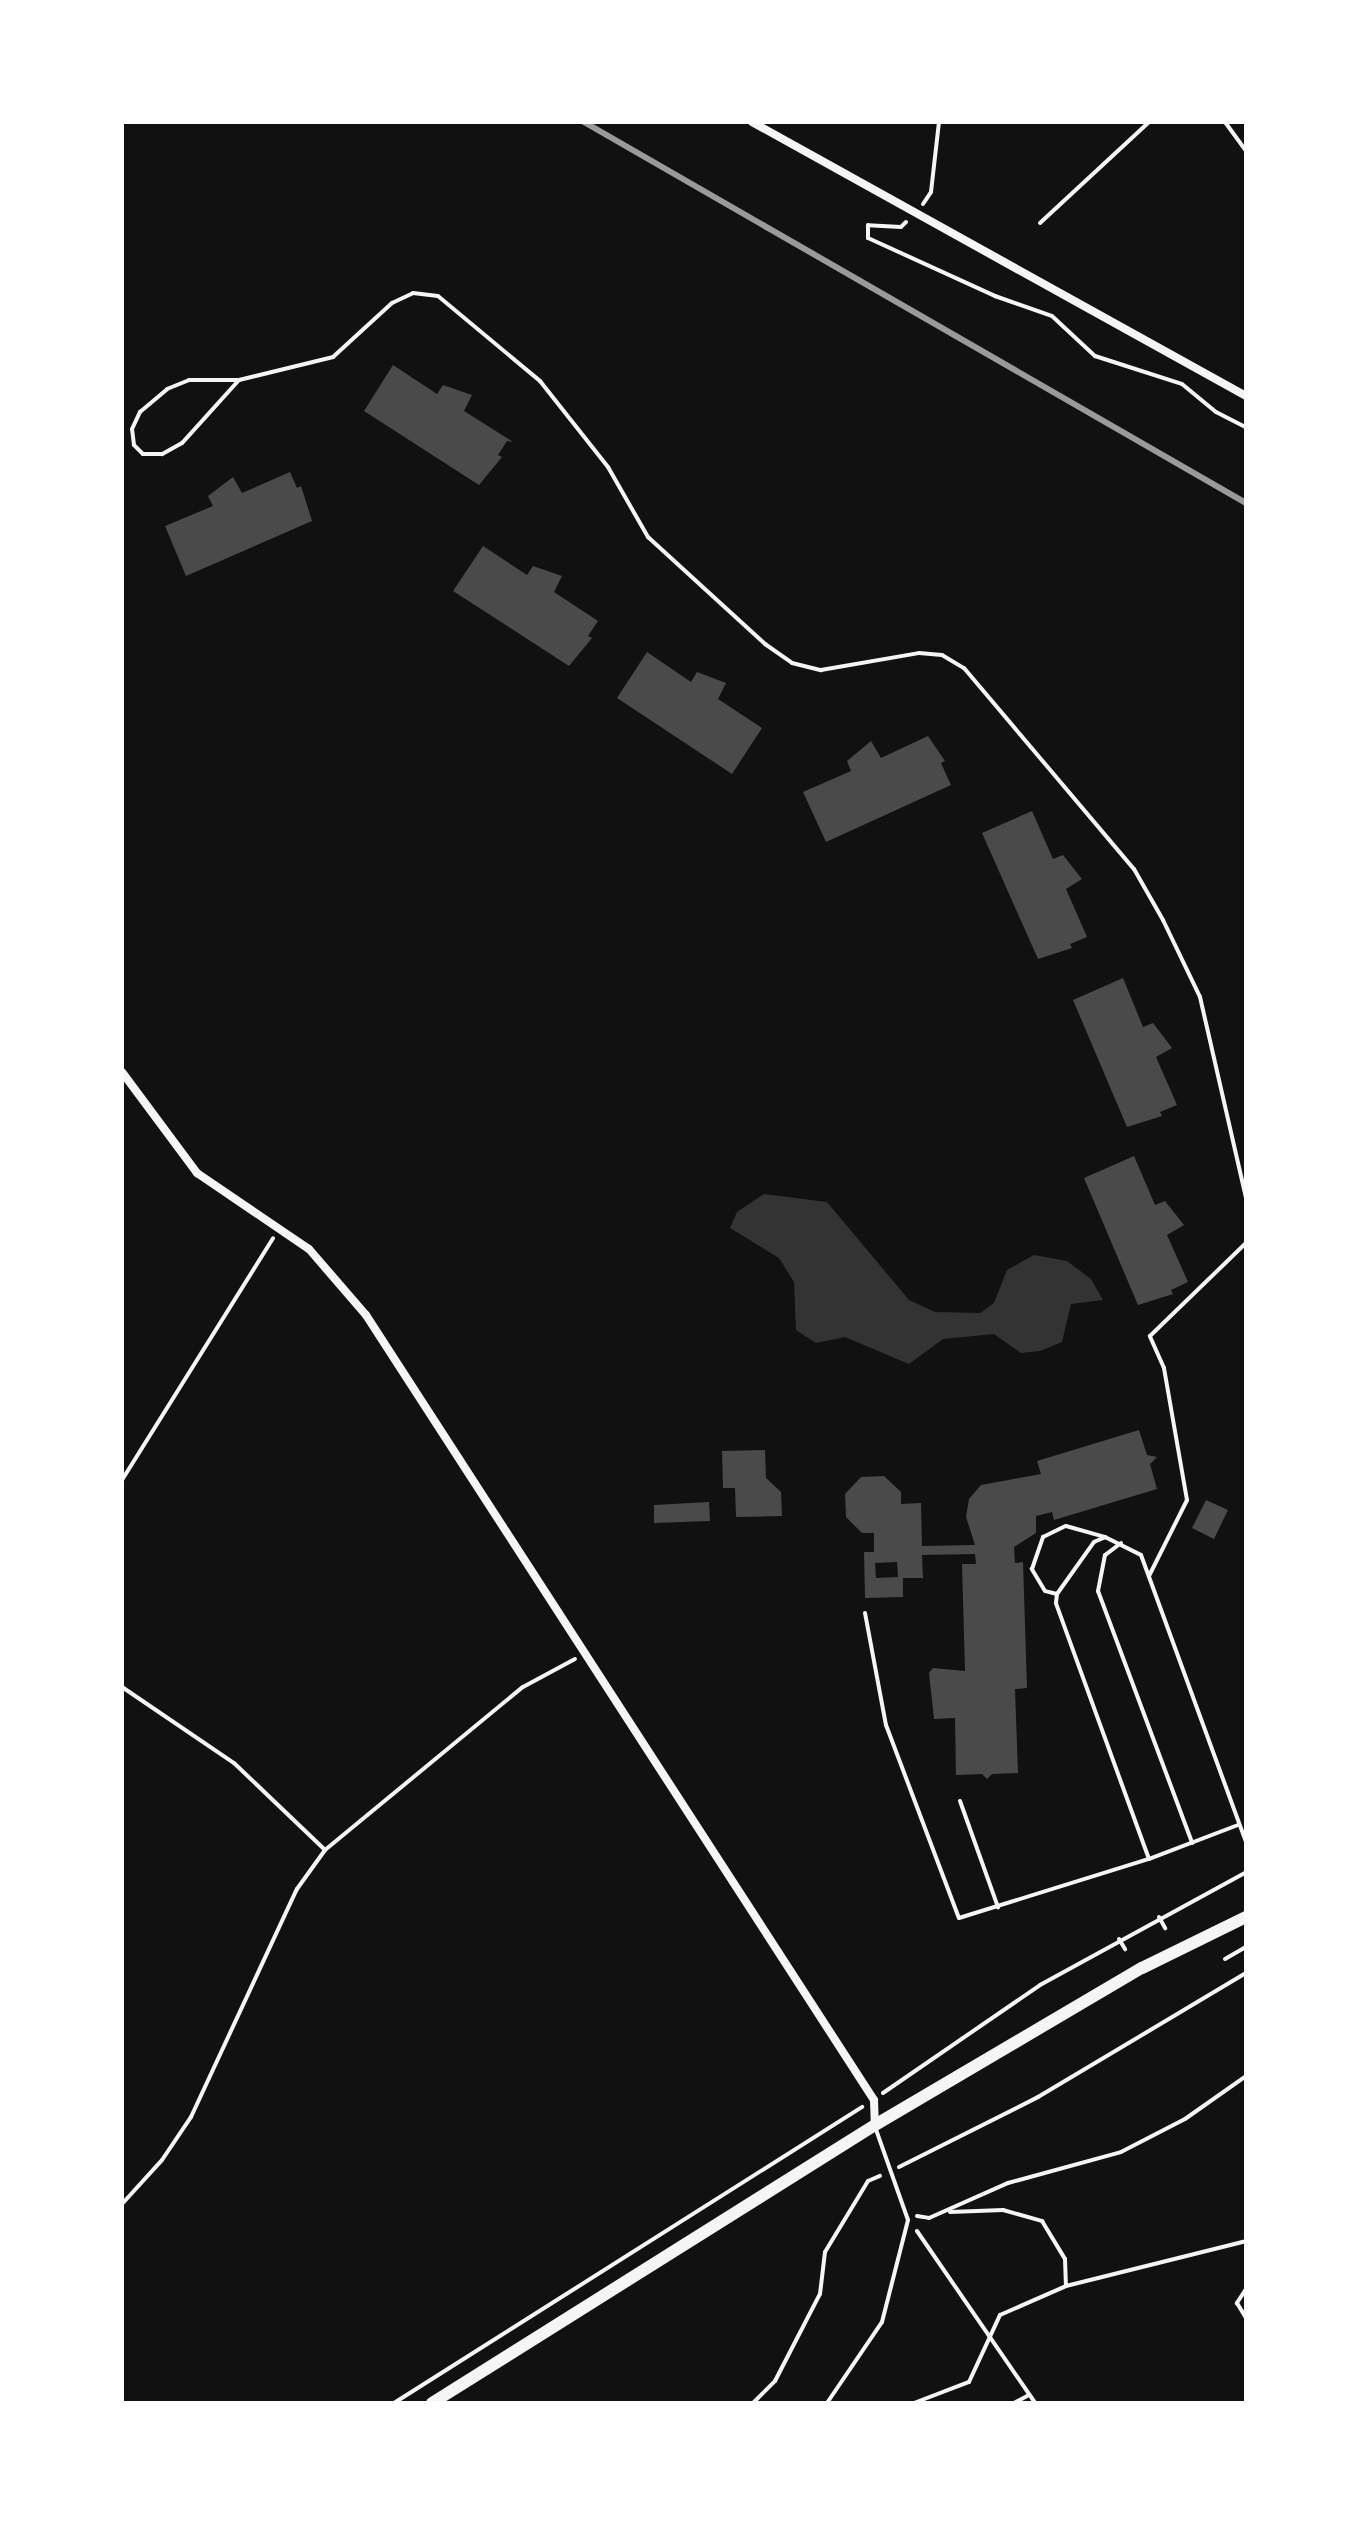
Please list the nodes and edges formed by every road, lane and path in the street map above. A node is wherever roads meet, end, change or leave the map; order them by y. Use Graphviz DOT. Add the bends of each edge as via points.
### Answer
graph roads {
  1 [pos="752,122"];
  2 [pos="939,122"];
  3 [pos="1149,122"];
  4 [pos="1225,122"];
  5 [pos="1246,151"];
  6 [pos="916,213"];
  7 [pos="1040,223"];
  8 [pos="239,380"];
  9 [pos="1246,396"];
  10 [pos="1246,427"];
  11 [pos="122,1072"];
  12 [pos="1246,1198"];
  13 [pos="278,1230"];
  14 [pos="1246,1243"];
  15 [pos="122,1480"];
  16 [pos="1105,1537"];
  17 [pos="1122,1542"];
  18 [pos="1149,1576"];
  19 [pos="1057,1594"];
  20 [pos="865,1613"];
  21 [pos="588,1652"];
  22 [pos="122,1687"];
  23 [pos="960,1801"];
  24 [pos="1238,1825"];
  25 [pos="1246,1842"];
  26 [pos="1192,1843"];
  27 [pos="325,1850"];
  28 [pos="1149,1859"];
  29 [pos="1246,1872"];
  30 [pos="998,1907"];
  31 [pos="1159,1917"];
  32 [pos="1246,1917"];
  33 [pos="1165,1928"];
  34 [pos="1119,1939"];
  35 [pos="1246,1947"];
  36 [pos="1125,1949"];
  37 [pos="1225,1959"];
  38 [pos="1246,1973"];
  39 [pos="1246,2076"];
  40 [pos="874,2100"];
  41 [pos="875,2125"];
  42 [pos="890,2172"];
  43 [pos="122,2204"];
  44 [pos="908,2220"];
  45 [pos="1246,2241"];
  46 [pos="1066,2286"];
  47 [pos="1246,2289"];
  48 [pos="1246,2318"];
  49 [pos="989,2336"];
  50 [pos="1030,2395"];
  51 [pos="394,2403"];
  52 [pos="432,2403"];
  53 [pos="753,2403"];
  54 [pos="827,2403"];
  55 [pos="914,2403"];
  56 [pos="1014,2403"];
  57 [pos="1035,2403"];
  1 -- 6 [label="street"];
  2 -- 6 [label="path" via="931,192"];
  3 -- 7 [label="path"];
  4 -- 5 [label="path"];
  6 -- 9 [label="street"];
  6 -- 10 [label="path" via="901,227 868,225 868,238 1052,316 1095,356 1182,384 1216,412"];
  8 -- 8 [label="lane" via="189,380 167,389 140,412 132,429 134,445 143,454 162,454 182,443"];
  8 -- 12 [label="lane" via="333,357 392,303 413,293 438,296 540,381 575,421 648,537 668,559 783,657 821,670 919,653 942,655 964,668 1125,858 1163,920 1200,997"];
  11 -- 13 [label="street" via="197,1173"];
  13 -- 15 [label="path"];
  13 -- 21 [label="street" via="309,1249 358,1305"];
  14 -- 18 [label="lane" via="1150,1336 1164,1368 1187,1500"];
  16 -- 17 [label="lane"];
  16 -- 19 [label="lane" via="1087,1549"];
  16 -- 19 [label="lane" via="1066,1526 1043,1537 1032,1569 1045,1591"];
  17 -- 18 [label="lane" via="1141,1555"];
  17 -- 26 [label="lane" via="1105,1555 1098,1591"];
  18 -- 24 [label="lane"];
  19 -- 28 [label="lane"];
  20 -- 30 [label="lane" via="886,1725 959,1918"];
  21 -- 27 [label="path" via="523,1687"];
  21 -- 40 [label="street"];
  22 -- 27 [label="path" via="234,1763"];
  23 -- 30 [label="lane"];
  24 -- 25 [label="lane"];
  24 -- 26 [label="lane"];
  26 -- 28 [label="lane"];
  27 -- 43 [label="path" via="297,1889 191,2117"];
  28 -- 30 [label="lane"];
  29 -- 31 [label="path"];
  31 -- 33 [label="path"];
  31 -- 34 [label="path"];
  32 -- 41 [label="main road" via="1142,1968"];
  34 -- 36 [label="path"];
  34 -- 40 [label="path" via="969,2030"];
  35 -- 37 [label="path"];
  38 -- 42 [label="path" via="1038,2097"];
  39 -- 46 [label="path" via="1185,2119 1121,2152 1008,2183 945,2212 1003,2210 1042,2221 1065,2259"];
  40 -- 41 [label="street"];
  40 -- 51 [label="path"];
  41 -- 42 [label="lane"];
  41 -- 52 [label="main road"];
  42 -- 44 [label="lane"];
  42 -- 53 [label="path" via="868,2181 825,2252 820,2294 775,2381"];
  44 -- 49 [label="path"];
  44 -- 54 [label="lane" via="882,2322"];
  45 -- 46 [label="path"];
  46 -- 49 [label="path" via="1000,2315"];
  47 -- 48 [label="path" via="1237,2303"];
  49 -- 50 [label="path"];
  49 -- 55 [label="path" via="969,2382"];
  50 -- 56 [label="path"];
  50 -- 57 [label="path"];
}
